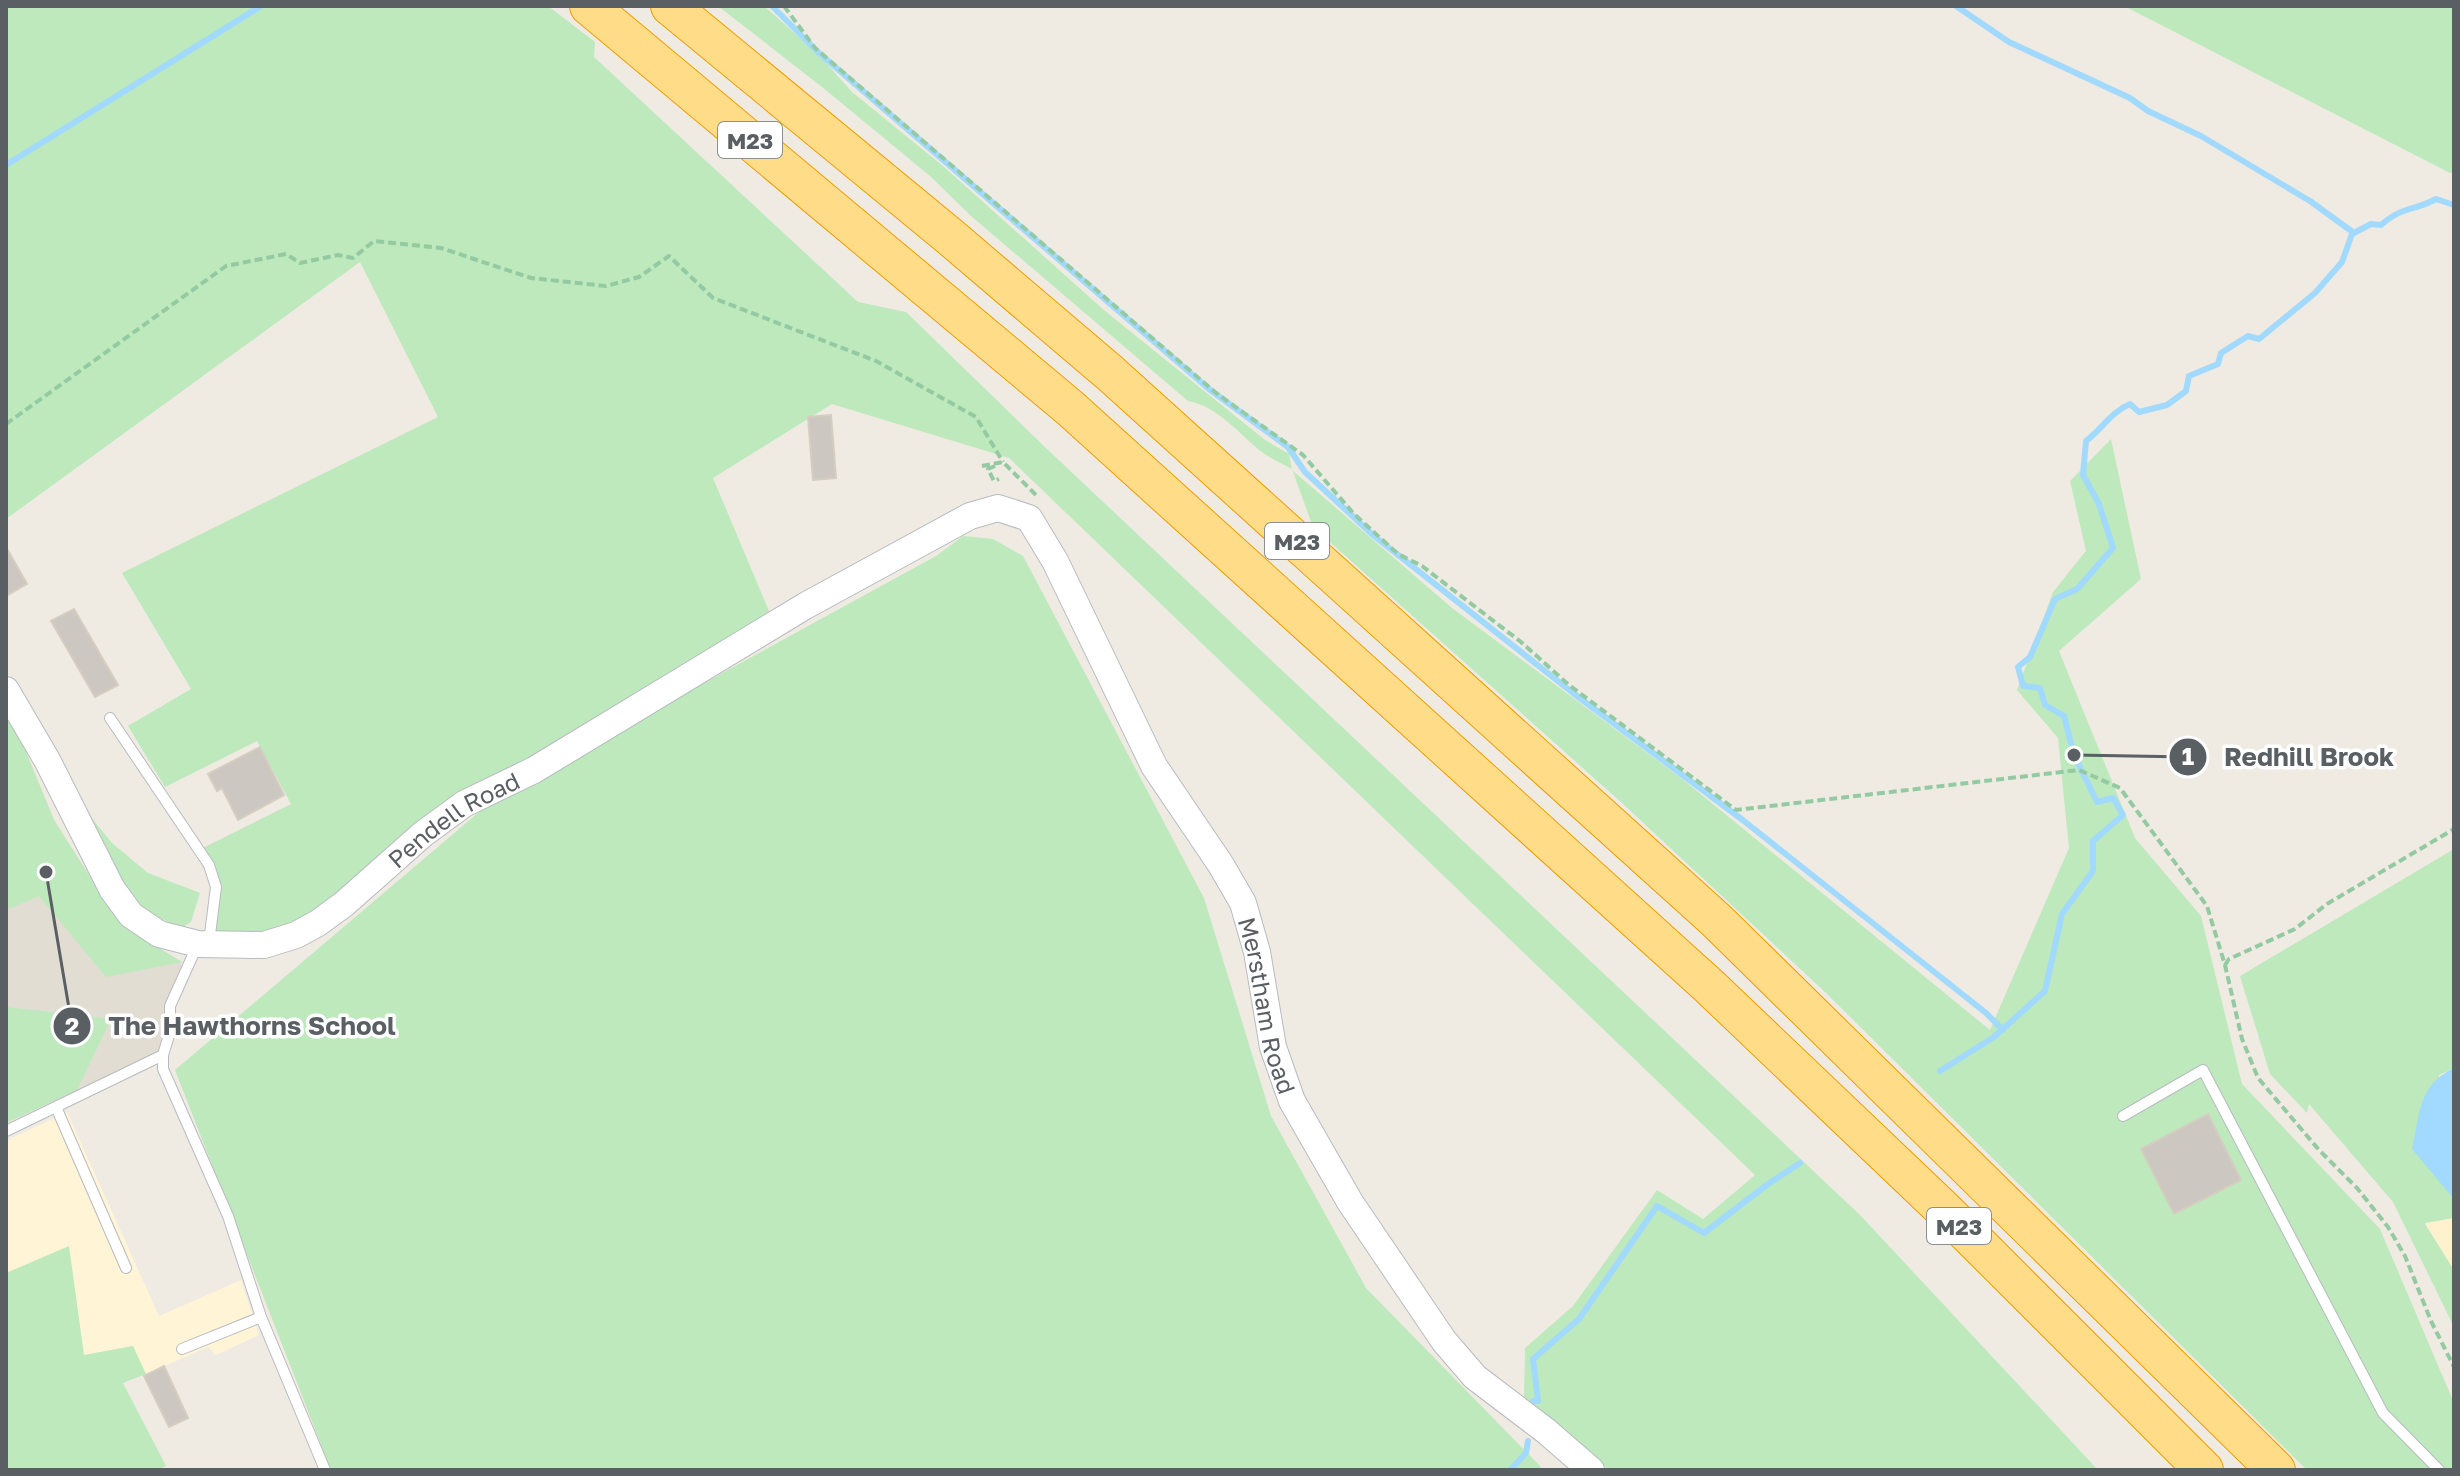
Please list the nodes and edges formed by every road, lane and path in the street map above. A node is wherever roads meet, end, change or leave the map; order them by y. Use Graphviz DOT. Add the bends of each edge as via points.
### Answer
graph roads {
  1 [pos="589,6"];
  2 [pos="670,6"];
  3 [pos="784,6"];
  4 [pos="6,424"];
  5 [pos="1002,462"];
  6 [pos="982,466"];
  7 [pos="999,479"];
  8 [pos="1047,506"];
  9 [pos="998,508"];
  10 [pos="6,690"];
  11 [pos="110,718"];
  12 [pos="2454,829"];
  13 [pos="203,944"];
  14 [pos="2225,965"];
  15 [pos="163,1055"];
  16 [pos="56,1107"];
  17 [pos="2123,1116"];
  18 [pos="6,1131"];
  19 [pos="126,1268"];
  20 [pos="261,1317"];
  21 [pos="182,1349"];
  22 [pos="2454,1367"];
  23 [pos="325,1470"];
  24 [pos="1591,1470"];
  25 [pos="2204,1470"];
  26 [pos="2276,1470"];
  27 [pos="2439,1470"];
  1 -- 25 [label="highway, M23" via="1070,408 1697,975 1944,1210"];
  2 -- 26 [label="highway, M23" via="1110,373 1704,909"];
  3 -- 14 [label="path" via="815,48 1216,393 1303,455 1354,514 1398,554 1422,566 1736,810 2082,771 2120,788 2207,906"];
  4 -- 5 [label="path" via="226,266 286,254 300,263 338,255 353,258 374,241 441,248 531,278 606,286 639,277 669,256 713,298 876,361 976,417"];
  5 -- 6 [label="path"];
  5 -- 7 [label="path" via="988,469 994,481"];
  5 -- 8 [label="path"];
  9 -- 13 [label="street, Pendell Road" via="970,516 805,606 534,770 464,804 318,923 264,945"];
  9 -- 24 [label="street, Merstham Road" via="1029,518 1154,766 1243,903 1273,1047 1292,1101 1350,1202 1444,1341 1475,1377"];
  10 -- 13 [label="street, Pendell Road" via="131,915 159,934"];
  11 -- 13 [label="lane" via="209,865 216,887"];
  12 -- 14 [label="path" via="2327,904 2295,929"];
  13 -- 15 [label="lane" via="170,1006"];
  14 -- 22 [label="path" via="2242,1039 2258,1078 2388,1227"];
  15 -- 16 [label="lane"];
  15 -- 20 [label="lane" via="163,1069 228,1216"];
  16 -- 18 [label="lane"];
  16 -- 19 [label="lane"];
  17 -- 27 [label="lane" via="2203,1070 2383,1413"];
  20 -- 21 [label="lane"];
  20 -- 23 [label="lane"];
}
